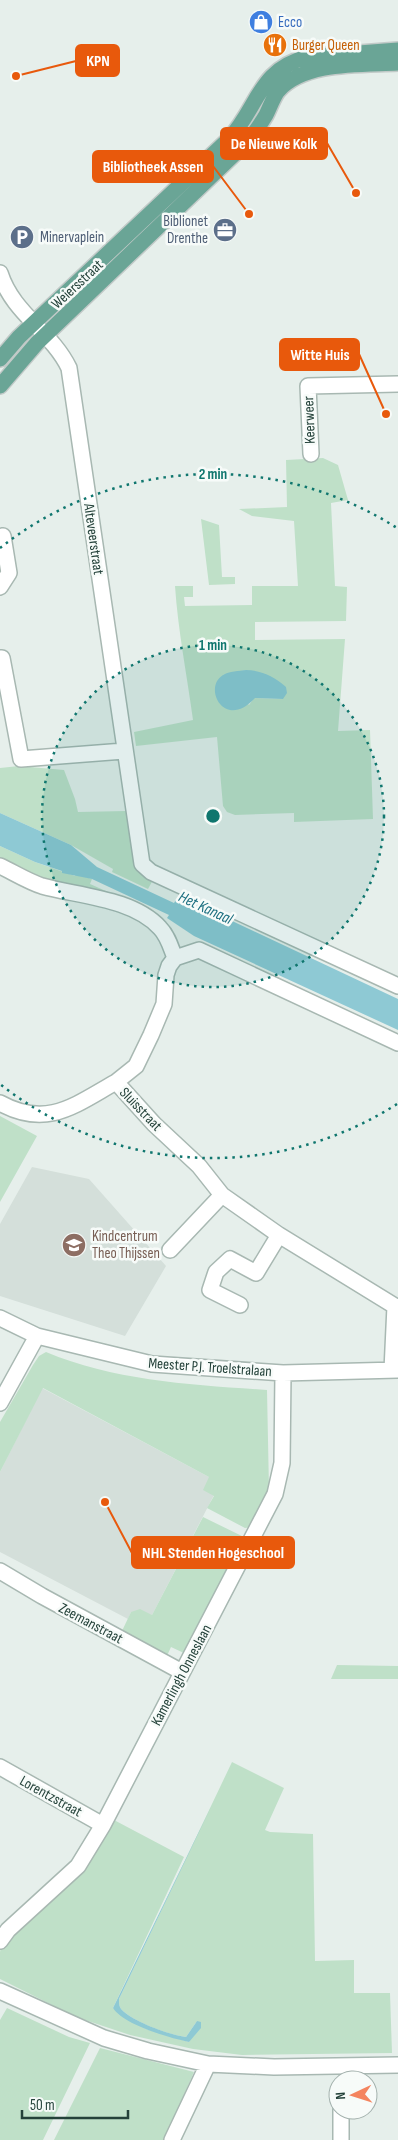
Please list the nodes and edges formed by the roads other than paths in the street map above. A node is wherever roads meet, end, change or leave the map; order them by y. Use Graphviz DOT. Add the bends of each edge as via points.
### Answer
graph roads {
  1 [pos="398,50"];
  2 [pos="398,63"];
  3 [pos="0,273"];
  4 [pos="34,324"];
  5 [pos="45,336"];
  6 [pos="0,359"];
  7 [pos="398,384"];
  8 [pos="0,386"];
  9 [pos="311,454"];
  10 [pos="3,536"];
  11 [pos="0,587"];
  12 [pos="1,654"];
  13 [pos="124,751"];
  14 [pos="0,866"];
  15 [pos="175,958"];
  16 [pos="398,986"];
  17 [pos="398,1043"];
  18 [pos="116,1082"];
  19 [pos="0,1103"];
  20 [pos="222,1195"];
  21 [pos="279,1235"];
  22 [pos="170,1250"];
  23 [pos="240,1305"];
  24 [pos="396,1307"];
  25 [pos="0,1318"];
  26 [pos="37,1336"];
  27 [pos="395,1370"];
  28 [pos="283,1372"];
  29 [pos="0,1403"];
  30 [pos="0,1571"];
  31 [pos="182,1672"];
  32 [pos="0,1767"];
  33 [pos="103,1825"];
  34 [pos="0,1941"];
  35 [pos="0,1991"];
  36 [pos="208,2064"];
  37 [pos="398,2065"];
  38 [pos="362,2070"];
  39 [pos="328,2072"];
  40 [pos="341,2120"];
  41 [pos="172,2140"];
  42 [pos="342,2140"];
  1 -- 4 [label="main road, Weiersstraat" via="308,57 278,71 263,86 246,118 229,139"];
  2 -- 5 [label="main road, Weiersstraat" via="319,69 288,82 276,95 246,143"];
  3 -- 4 [label="street" via="10,297"];
  4 -- 5 [label="street"];
  4 -- 6 [label="main road, Weiersstraat"];
  5 -- 8 [label="main road, Weiersstraat"];
  5 -- 13 [label="street, Alteveerstraat" via="62,354 72,380"];
  7 -- 9 [label="street, Keerweer" via="308,386"];
  10 -- 11 [label="street" via="9,573"];
  12 -- 13 [label="street" via="21,759"];
  13 -- 16 [label="street" via="141,859 146,868"];
  14 -- 15 [label="street" via="40,885 109,901 144,915 168,939"];
  15 -- 17 [label="street" via="199,950"];
  15 -- 18 [label="street, Sluisstraat" via="166,975 164,1004 151,1035 136,1066"];
  18 -- 19 [label="street" via="67,1110 43,1115 29,1114"];
  18 -- 20 [label="street, Sluisstraat" via="154,1124 200,1166"];
  20 -- 21 [label="street, Sluisstraat"];
  20 -- 22 [label="street"];
  21 -- 23 [label="street" via="256,1273 230,1259 216,1272 210,1290"];
  21 -- 24 [label="street, Sluisstraat"];
  24 -- 27 [label="street, Sluisstraat"];
  25 -- 26 [label="street, Meester P.J. Troelstralaan"];
  26 -- 28 [label="street, Meester P.J. Troelstralaan" via="152,1364"];
  26 -- 29 [label="street"];
  27 -- 28 [label="street, Meester P.J. Troelstralaan"];
  28 -- 31 [label="street, Kamerlingh Onneslaan" via="282,1463 275,1494"];
  30 -- 31 [label="street, Zeemanstraat"];
  31 -- 33 [label="street, Kamerlingh Onneslaan"];
  32 -- 33 [label="street, Lorentzstraat"];
  33 -- 34 [label="street, Kamerlingh Onneslaan" via="78,1866"];
  35 -- 36 [label="street" via="104,2038"];
  36 -- 39 [label="street"];
  36 -- 41 [label="street"];
  37 -- 38 [label="street"];
  40 -- 42 [label="street"];
}
